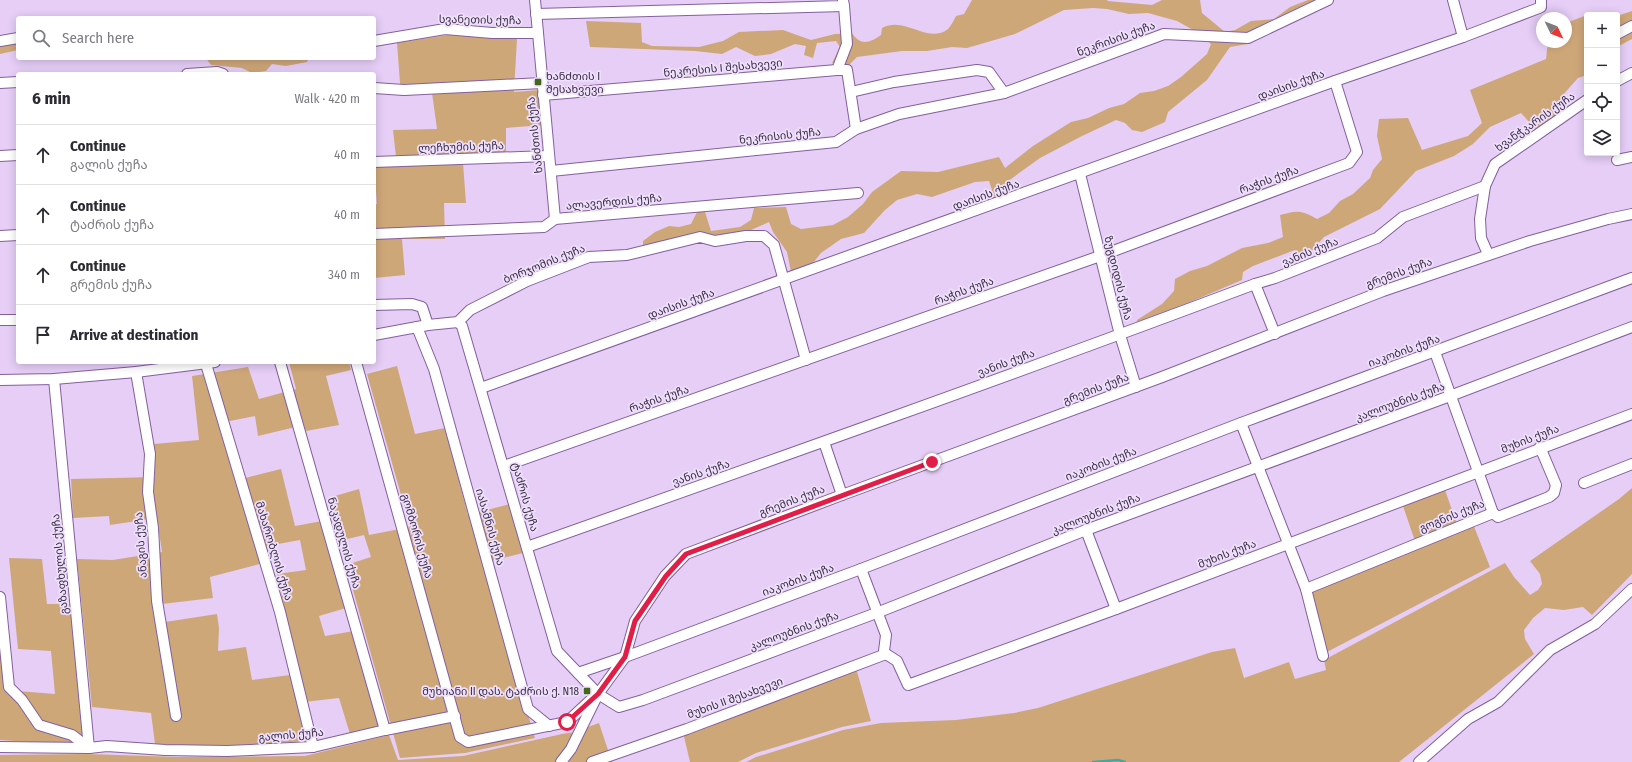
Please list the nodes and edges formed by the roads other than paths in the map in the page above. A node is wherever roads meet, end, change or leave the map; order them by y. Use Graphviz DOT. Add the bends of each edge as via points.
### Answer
graph roads {
  1 [pos="535,0"];
  2 [pos="1328,0"];
  3 [pos="1453,0"];
  4 [pos="1541,0"];
  5 [pos="844,3"];
  6 [pos="536,14"];
  7 [pos="1632,26"];
  8 [pos="1620,32"];
  9 [pos="538,33"];
  10 [pos="1463,37"];
  11 [pos="16,38"];
  12 [pos="0,41"];
  13 [pos="376,41"];
  14 [pos="837,70"];
  15 [pos="1632,73"];
  16 [pos="1620,79"];
  17 [pos="16,82"];
  18 [pos="1335,82"];
  19 [pos="0,83"];
  20 [pos="542,83"];
  21 [pos="376,88"];
  22 [pos="851,92"];
  23 [pos="1004,93"];
  24 [pos="543,95"];
  25 [pos="1584,102"];
  26 [pos="856,129"];
  27 [pos="16,155"];
  28 [pos="0,156"];
  29 [pos="548,156"];
  30 [pos="1632,158"];
  31 [pos="1617,160"];
  32 [pos="376,162"];
  33 [pos="551,171"];
  34 [pos="1080,174"];
  35 [pos="1485,186"];
  36 [pos="858,193"];
  37 [pos="1632,214"];
  38 [pos="555,219"];
  39 [pos="376,234"];
  40 [pos="16,235"];
  41 [pos="0,236"];
  42 [pos="1488,254"];
  43 [pos="1100,256"];
  44 [pos="1632,278"];
  45 [pos="784,279"];
  46 [pos="1255,284"];
  47 [pos="376,305"];
  48 [pos="0,320"];
  49 [pos="16,320"];
  50 [pos="458,322"];
  51 [pos="428,325"];
  52 [pos="417,327"];
  53 [pos="1632,327"];
  54 [pos="1275,334"];
  55 [pos="376,335"];
  56 [pos="1120,335"];
  57 [pos="1435,352"];
  58 [pos="806,360"];
  59 [pos="203,364"];
  60 [pos="211,364"];
  61 [pos="281,364"];
  62 [pos="357,364"];
  63 [pos="136,372"];
  64 [pos="54,379"];
  65 [pos="0,380"];
  66 [pos="1136,387"];
  67 [pos="481,388"];
  68 [pos="1450,396"];
  69 [pos="1632,414"];
  70 [pos="1241,423"];
  71 [pos="824,442"];
  72 [pos="1540,447"];
  73 [pos="1632,464"];
  74 [pos="504,466"];
  75 [pos="1257,467"];
  76 [pos="1479,472"];
  77 [pos="1584,483"];
  78 [pos="842,495"];
  79 [pos="1493,513"];
  80 [pos="1086,530"];
  81 [pos="1288,544"];
  82 [pos="527,547"];
  83 [pos="861,569"];
  84 [pos="1306,589"];
  85 [pos="1632,589"];
  86 [pos="0,597"];
  87 [pos="1116,609"];
  88 [pos="879,612"];
  89 [pos="886,654"];
  90 [pos="1323,656"];
  91 [pos="625,657"];
  92 [pos="578,673"];
  93 [pos="598,694"];
  94 [pos="176,716"];
  95 [pos="455,716"];
  96 [pos="549,726"];
  97 [pos="385,730"];
  98 [pos="0,747"];
  99 [pos="313,747"];
  100 [pos="89,748"];
  101 [pos="561,762"];
  102 [pos="592,762"];
  103 [pos="1419,762"];
  1 -- 6 [label="street, ხანძთის ქუჩა"];
  2 -- 23 [label="street, ნეკრისის ქუჩა" via="1248,38 1164,34"];
  3 -- 10 [label="street"];
  4 -- 10 [label="street, დაისის ქუჩა" via="1540,8"];
  5 -- 6 [label="street"];
  5 -- 14 [label="street" via="847,44"];
  6 -- 9 [label="street, ხანძთის ქუჩა"];
  7 -- 8 [label="street"];
  9 -- 13 [label="street, სვანეთის ქუჩა" via="445,29"];
  9 -- 20 [label="street, ხანძთის ქუჩა"];
  10 -- 18 [label="street, დაისის ქუჩა"];
  11 -- 12 [label="street"];
  14 -- 22 [label="street" via="847,70"];
  14 -- 24 [label="street, ნეკრესის I შესახვევი"];
  15 -- 16 [label="street"];
  17 -- 19 [label="street"];
  18 -- 34 [label="street, დაისის ქუჩა"];
  18 -- 43 [label="street, რაჭის ქუჩა" via="1357,152 1349,163"];
  20 -- 21 [label="street" via="404,90"];
  20 -- 24 [label="street, ხანძთის ქუჩა"];
  22 -- 23 [label="street" via="894,82 977,70 989,72"];
  22 -- 26 [label="street"];
  23 -- 26 [label="street, ნეკრისის ქუჩა" via="899,114"];
  24 -- 29 [label="street, ხანძთის ქუჩა"];
  25 -- 35 [label="street, ხვანჭკარის ქუჩა" via="1495,164"];
  26 -- 33 [label="street, ნეკრისის ქუჩა" via="836,142"];
  27 -- 28 [label="street"];
  29 -- 32 [label="street, ლეჩხუმის ქუჩა"];
  29 -- 33 [label="street, ხანძთის ქუჩა"];
  30 -- 31 [label="street"];
  33 -- 38 [label="street, ხანძთის ქუჩა"];
  34 -- 43 [label="street, ზუგდიდის ქუჩა"];
  34 -- 45 [label="street, დაისის ქუჩა"];
  35 -- 42 [label="street, ხვანჭკარის ქუჩა" via="1480,219 1481,238"];
  35 -- 46 [label="street, ვანის ქუჩა" via="1403,217 1378,238"];
  36 -- 38 [label="street, ალავერდის ქუჩა"];
  37 -- 42 [label="street, გრემის ქუჩა"];
  38 -- 39 [label="street, ალავერდის ქუჩა" via="544,228"];
  40 -- 41 [label="street"];
  42 -- 54 [label="street, გრემის ქუჩა" via="1383,291"];
  43 -- 56 [label="street, ზუგდიდის ქუჩა"];
  43 -- 58 [label="street, რაჭის ქუჩა"];
  44 -- 57 [label="street, იაკობის ქუჩა"];
  45 -- 50 [label="street, ბორჯომის ქუჩა" via="774,245 764,236 715,240 700,237 627,255 589,257 527,281 470,310"];
  45 -- 58 [label="street, ბორჯომის ქუჩა"];
  45 -- 67 [label="street, დაისის ქუჩა"];
  46 -- 54 [label="street"];
  46 -- 56 [label="street, ვანის ქუჩა"];
  47 -- 51 [label="street" via="412,304 422,307"];
  48 -- 49 [label="street"];
  50 -- 51 [label="street"];
  50 -- 67 [label="street, ტაძრის ქუჩა" via="462,326"];
  51 -- 52 [label="street"];
  52 -- 55 [label="street"];
  52 -- 96 [label="street, იასამნის ქუჩა" via="434,370 528,709"];
  53 -- 68 [label="street, კალოუბნის ქუჩა"];
  54 -- 66 [label="street, გრემის ქუჩა"];
  56 -- 66 [label="street, ზუგდიდის ქუჩა"];
  56 -- 71 [label="street, ვანის ქუჩა"];
  57 -- 68 [label="street, გოგნის ქუჩა"];
  57 -- 70 [label="street, იაკობის ქუჩა"];
  58 -- 74 [label="street, რაჭის ქუჩა"];
  59 -- 63 [label="street"];
  60 -- 99 [label="street, მახარობლის ქუჩა" via="280,612"];
  61 -- 97 [label="street, ნაკადულის ქუჩა"];
  62 -- 95 [label="street, გომბორის ქუჩა"];
  63 -- 64 [label="street"];
  63 -- 94 [label="street, ანაგის ქუჩა" via="150,454 148,492 153,528 156,601"];
  64 -- 65 [label="street"];
  64 -- 100 [label="street, გაზაფხულის ქუჩა"];
  66 -- 78 [label="street, გრემის ქუჩა"];
  67 -- 74 [label="street, ტაძრის ქუჩა"];
  68 -- 75 [label="street, კალოუბნის ქუჩა"];
  68 -- 76 [label="street, გოგნის ქუჩა"];
  69 -- 72 [label="street, მუხის ქუჩა"];
  70 -- 75 [label="street"];
  70 -- 83 [label="street, იაკობის ქუჩა"];
  71 -- 78 [label="street"];
  71 -- 82 [label="street, ვანის ქუჩა"];
  72 -- 76 [label="street, მუხის ქუჩა"];
  72 -- 79 [label="street" via="1556,485 1554,493 1508,514 1498,517"];
  73 -- 77 [label="street"];
  74 -- 82 [label="street, ტაძრის ქუჩა"];
  75 -- 80 [label="street, კალოუბნის ქუჩა"];
  75 -- 81 [label="street"];
  76 -- 79 [label="street, გოგნის ქუჩა"];
  76 -- 81 [label="street, მუხის ქუჩა"];
  78 -- 91 [label="street, გრემის ქუჩა" via="686,554 666,576 635,621"];
  79 -- 84 [label="street, გოგნის ქუჩა"];
  80 -- 87 [label="street"];
  80 -- 88 [label="street, კალოუბნის ქუჩა"];
  81 -- 84 [label="street"];
  81 -- 87 [label="street, მუხის ქუჩა"];
  82 -- 92 [label="street, ტაძრის ქუჩა" via="557,651"];
  83 -- 88 [label="street"];
  83 -- 91 [label="street, იაკობის ქუჩა"];
  84 -- 90 [label="street"];
  85 -- 103 [label="street" via="1595,624 1550,650 1498,702 1468,719"];
  86 -- 100 [label="street" via="9,686 39,725 72,735"];
  87 -- 89 [label="street, მუხის ქუჩა" via="908,685 897,661"];
  88 -- 89 [label="street" via="886,635"];
  88 -- 93 [label="street, კალოუბნის ქუჩა" via="637,701 619,706"];
  89 -- 102 [label="street, მუხის II შესახვევი"];
  91 -- 92 [label="street, იაკობის ქუჩა"];
  91 -- 93 [label="street"];
  92 -- 93 [label="street, კალოუბნის ქუჩა"];
  93 -- 96 [label="street" via="567,722"];
  93 -- 101 [label="street" via="571,749"];
  95 -- 96 [label="street" via="460,737 468,742"];
  95 -- 97 [label="street, გალის ქუჩა"];
  97 -- 99 [label="street, გალის ქუჩა"];
  98 -- 100 [label="street, გალის ქუჩა"];
  99 -- 100 [label="street, გალის ქუჩა" via="227,751 107,746"];
}
